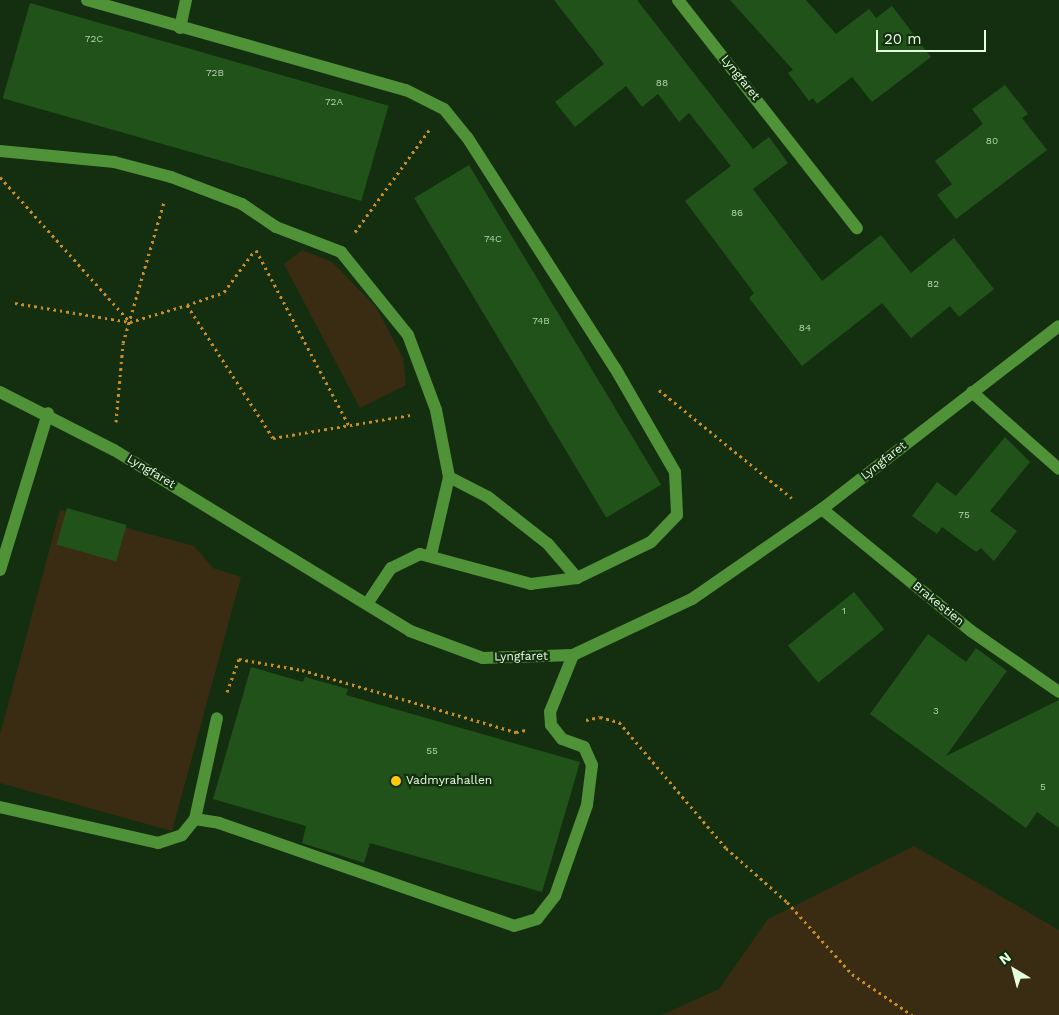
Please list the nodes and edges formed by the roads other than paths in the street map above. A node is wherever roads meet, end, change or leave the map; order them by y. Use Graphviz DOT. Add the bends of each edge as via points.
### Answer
graph roads {
  1 [pos="86,0"];
  2 [pos="186,0"];
  3 [pos="678,0"];
  4 [pos="180,28"];
  5 [pos="0,151"];
  6 [pos="857,228"];
  7 [pos="1059,326"];
  8 [pos="0,392"];
  9 [pos="972,392"];
  10 [pos="48,413"];
  11 [pos="1059,469"];
  12 [pos="449,478"];
  13 [pos="822,509"];
  14 [pos="430,555"];
  15 [pos="0,570"];
  16 [pos="576,578"];
  17 [pos="367,604"];
  18 [pos="573,655"];
  19 [pos="1059,692"];
  20 [pos="217,718"];
  21 [pos="0,808"];
  22 [pos="195,819"];
  1 -- 4 [label="street"];
  2 -- 4 [label="street"];
  3 -- 6 [label="street, Lyngfaret"];
  4 -- 16 [label="street" via="406,90 444,109 467,137 616,368 675,472 677,515 651,542"];
  5 -- 12 [label="street" via="114,162 170,177 242,204 276,227 341,252 408,335 436,410"];
  7 -- 9 [label="street, Lyngfaret"];
  8 -- 10 [label="street, Lyngfaret"];
  9 -- 11 [label="street"];
  9 -- 13 [label="street, Lyngfaret"];
  10 -- 15 [label="street"];
  10 -- 17 [label="street, Lyngfaret"];
  12 -- 14 [label="street"];
  12 -- 16 [label="street" via="488,497 533,532"];
  13 -- 18 [label="street, Lyngfaret" via="692,599"];
  13 -- 19 [label="street, Brakestien" via="971,631"];
  14 -- 16 [label="street" via="531,584"];
  14 -- 17 [label="street" via="420,554 390,568"];
  17 -- 18 [label="street, Lyngfaret" via="410,631 483,658"];
  18 -- 22 [label="street" via="550,712 551,725 562,739 584,747 592,765 587,805 555,896 537,919 514,926 219,823"];
  20 -- 22 [label="street"];
  21 -- 22 [label="street" via="158,843 182,835"];
}
